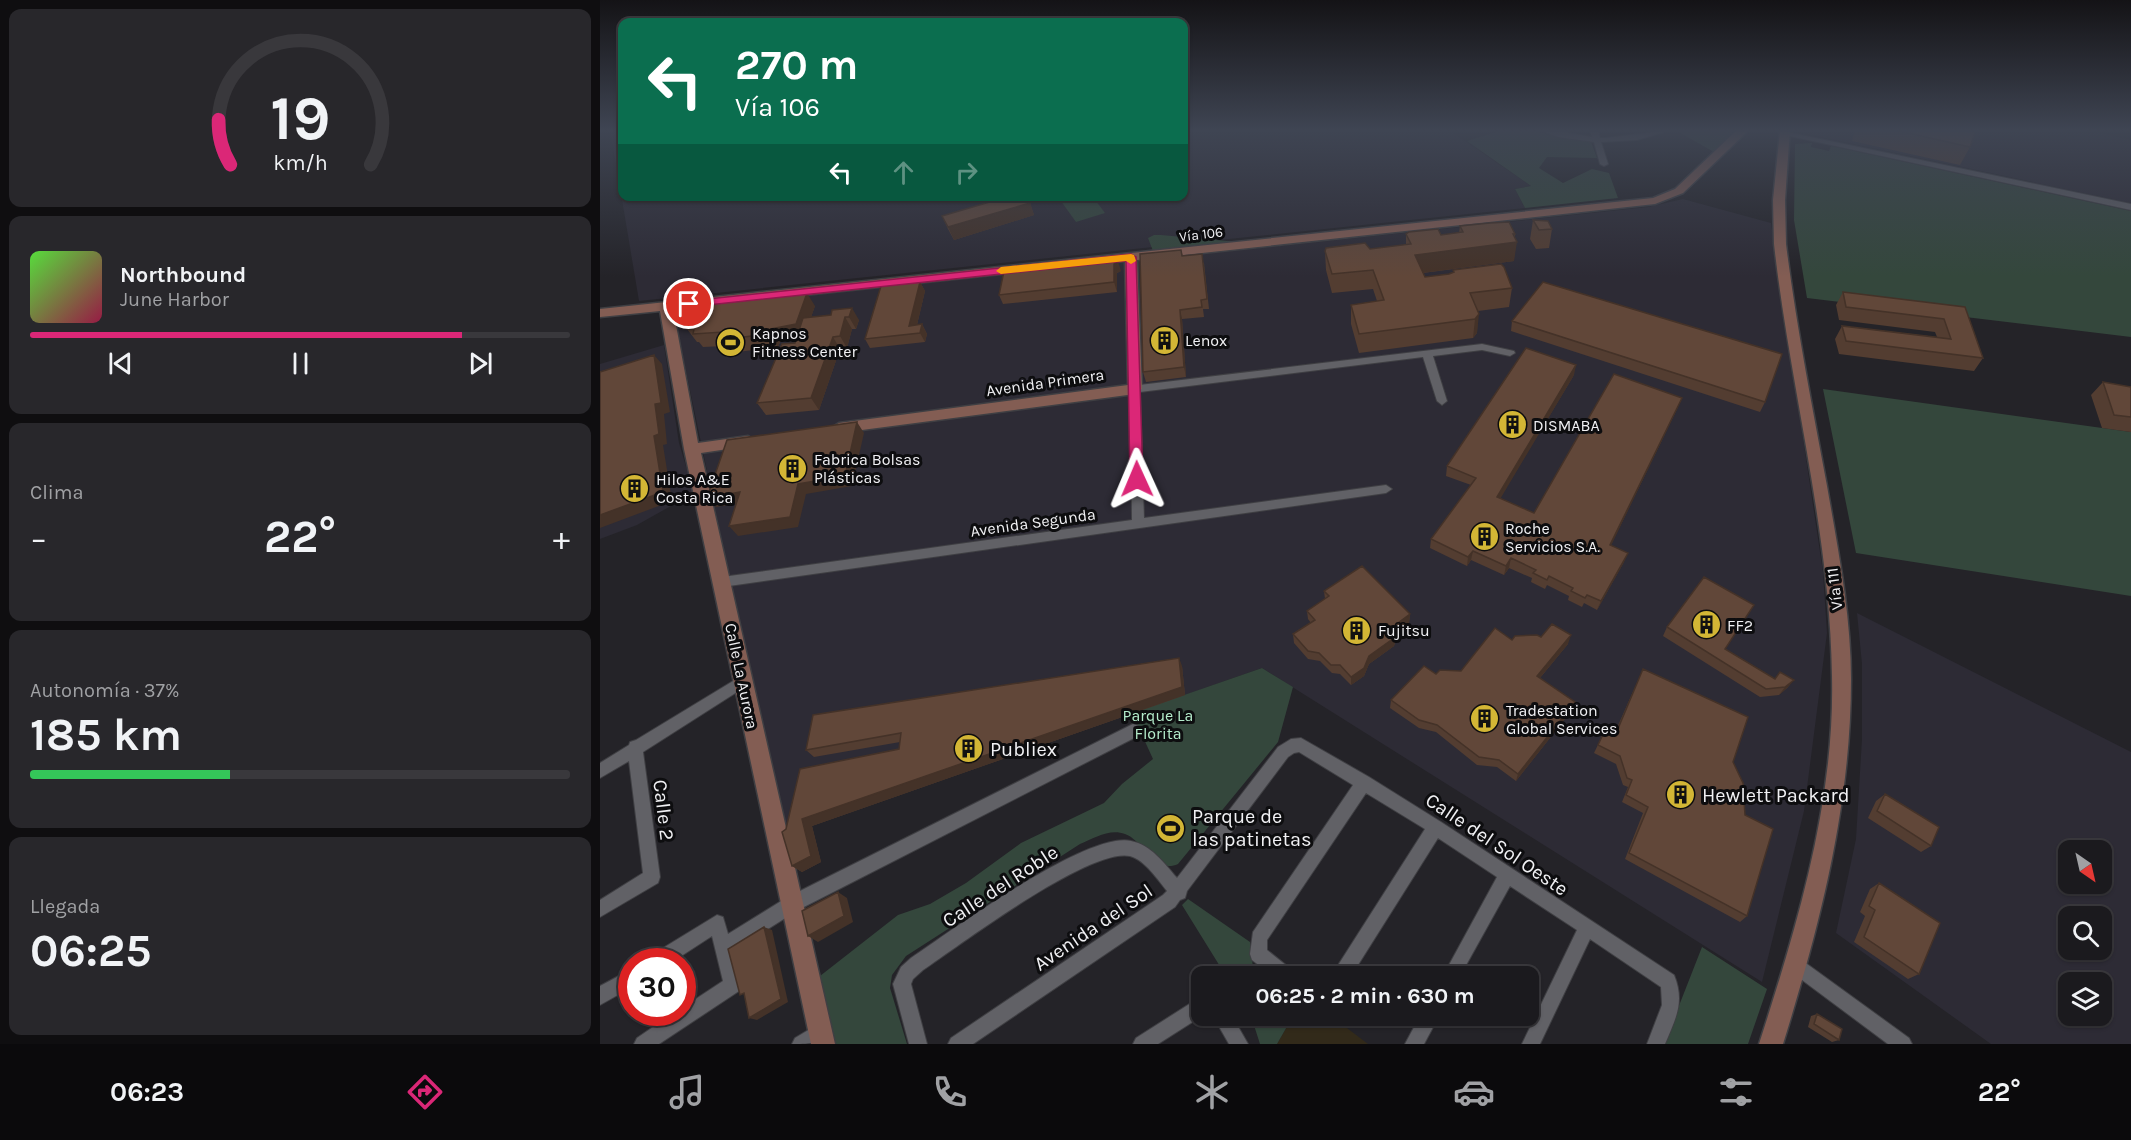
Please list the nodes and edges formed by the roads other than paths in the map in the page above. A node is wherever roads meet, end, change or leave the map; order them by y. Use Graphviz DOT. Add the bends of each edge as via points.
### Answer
graph roads {
  1 [pos="1692,179"];
  2 [pos="1782,179"];
  3 [pos="2001,179"];
  4 [pos="2131,207"];
  5 [pos="1131,257"];
  6 [pos="666,306"];
  7 [pos="600,313"];
  8 [pos="1510,352"];
  9 [pos="1427,354"];
  10 [pos="1135,388"];
  11 [pos="1443,401"];
  12 [pos="823,430"];
  13 [pos="764,439"];
  14 [pos="692,448"];
  15 [pos="1386,489"];
  16 [pos="1138,524"];
  17 [pos="722,582"];
  18 [pos="743,681"];
  19 [pos="1132,731"];
  20 [pos="1301,746"];
  21 [pos="635,747"];
  22 [pos="600,771"];
  23 [pos="1364,782"];
  24 [pos="1436,827"];
  25 [pos="1507,876"];
  26 [pos="1179,892"];
  27 [pos="792,904"];
  28 [pos="600,909"];
  29 [pos="1587,928"];
  30 [pos="723,947"];
  31 [pos="678,948"];
  32 [pos="1796,965"];
  33 [pos="1273,966"];
  34 [pos="1347,966"];
  35 [pos="1457,966"];
  36 [pos="618,985"];
  37 [pos="600,996"];
  38 [pos="1191,1012"];
  39 [pos="1228,1026"];
  40 [pos="1424,1026"];
  41 [pos="821,1038"];
  42 [pos="643,1044"];
  43 [pos="801,1044"];
  44 [pos="918,1044"];
  45 [pos="957,1044"];
  46 [pos="1142,1044"];
  47 [pos="1239,1044"];
  48 [pos="1414,1044"];
  49 [pos="1531,1044"];
  50 [pos="1656,1044"];
  51 [pos="1771,1044"];
  52 [pos="1903,1044"];
  1 -- 5 [label="main road, Vía 106" via="1679,191 1655,201"];
  2 -- 32 [label="main road, Vía 111" via="1779,224 1794,348 1829,541 1840,673 1837,758 1825,848"];
  3 -- 4 [label="street"];
  5 -- 6 [label="main road, Vía 106"];
  5 -- 10 [label="main road"];
  6 -- 7 [label="main road, Vía 106"];
  6 -- 14 [label="main road, Calle La Aurora"];
  8 -- 9 [label="street, Avenida Primera" via="1482,347"];
  9 -- 10 [label="street, Avenida Primera"];
  9 -- 11 [label="street"];
  10 -- 12 [label="main road, Avenida Primera"];
  10 -- 16 [label="street"];
  13 -- 14 [label="main road"];
  14 -- 17 [label="main road, Calle La Aurora"];
  15 -- 16 [label="street, Avenida Segunda"];
  16 -- 17 [label="street, Avenida Segunda"];
  17 -- 18 [label="main road, Calle La Aurora"];
  18 -- 21 [label="street"];
  18 -- 27 [label="main road, Calle La Aurora"];
  19 -- 27 [label="street"];
  20 -- 23 [label="street, Calle del Sol Oeste"];
  20 -- 26 [label="street, Avenida del Sol" via="1291,746 1283,752"];
  21 -- 22 [label="street"];
  21 -- 28 [label="street, Calle 2" via="652,877"];
  23 -- 24 [label="street, Calle del Sol Oeste"];
  23 -- 33 [label="street" via="1259,938 1258,954"];
  24 -- 25 [label="street, Calle del Sol Oeste"];
  24 -- 34 [label="street"];
  25 -- 29 [label="street, Calle del Sol Oeste"];
  25 -- 35 [label="street"];
  26 -- 44 [label="street, Calle del Roble" via="1141,852 1128,848 1112,849 1074,863 907,973 902,984"];
  26 -- 45 [label="street, Avenida del Sol" via="1154,913"];
  27 -- 30 [label="street"];
  27 -- 41 [label="main road, Calle La Aurora"];
  29 -- 49 [label="street"];
  29 -- 50 [label="street, Calle del Sol Oeste" via="1668,981 1672,1005"];
  30 -- 31 [label="street" via="717,923"];
  30 -- 42 [label="street" via="733,985"];
  32 -- 51 [label="main road, Vía 111"];
  32 -- 52 [label="street"];
  36 -- 37 [label="street"];
  38 -- 46 [label="street"];
  39 -- 47 [label="street"];
  40 -- 48 [label="street"];
  41 -- 43 [label="street"];
}
